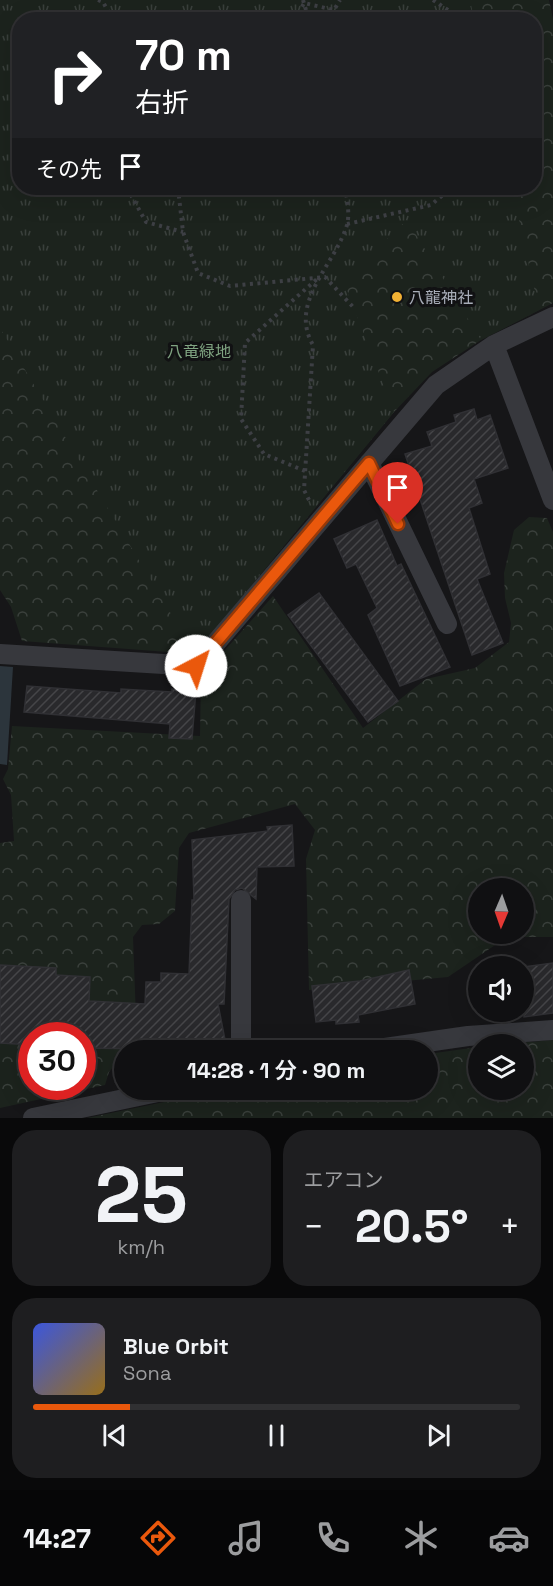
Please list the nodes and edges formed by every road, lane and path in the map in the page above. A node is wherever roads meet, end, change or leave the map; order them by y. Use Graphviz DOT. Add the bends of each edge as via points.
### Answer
graph roads {
  1 [pos="98,0"];
  2 [pos="340,0"];
  3 [pos="434,0"];
  4 [pos="104,1"];
  5 [pos="304,2"];
  6 [pos="452,12"];
  7 [pos="131,195"];
  8 [pos="179,195"];
  9 [pos="346,195"];
  10 [pos="443,195"];
  11 [pos="348,224"];
  12 [pos="183,232"];
  13 [pos="319,277"];
  14 [pos="356,309"];
  15 [pos="553,317"];
  16 [pos="494,345"];
  17 [pos="369,463"];
  18 [pos="305,471"];
  19 [pos="553,500"];
  20 [pos="320,520"];
  21 [pos="447,624"];
  22 [pos="0,654"];
  23 [pos="241,900"];
  24 [pos="553,1030"];
  25 [pos="241,1040"];
  26 [pos="438,1040"];
  27 [pos="119,1100"];
  28 [pos="33,1118"];
  1 -- 4 [label="path"];
  2 -- 5 [label="path" via="334,10"];
  3 -- 6 [label="path"];
  7 -- 12 [label="path" via="146,222"];
  8 -- 12 [label="path"];
  9 -- 11 [label="path"];
  10 -- 11 [label="path" via="431,205"];
  11 -- 13 [label="path"];
  12 -- 13 [label="path" via="198,273 215,282 230,286"];
  13 -- 14 [label="path" via="325,277"];
  13 -- 18 [label="path" via="306,310 306,332 313,345"];
  13 -- 18 [label="path" via="245,343 241,419 264,454"];
  15 -- 16 [label="street"];
  16 -- 17 [label="street" via="436,385"];
  16 -- 19 [label="street"];
  17 -- 20 [label="street"];
  17 -- 21 [label="street"];
  18 -- 20 [label="path" via="304,490"];
  20 -- 22 [label="street" via="196,666"];
  23 -- 25 [label="street"];
  24 -- 26 [label="street"];
  27 -- 28 [label="street"];
}
